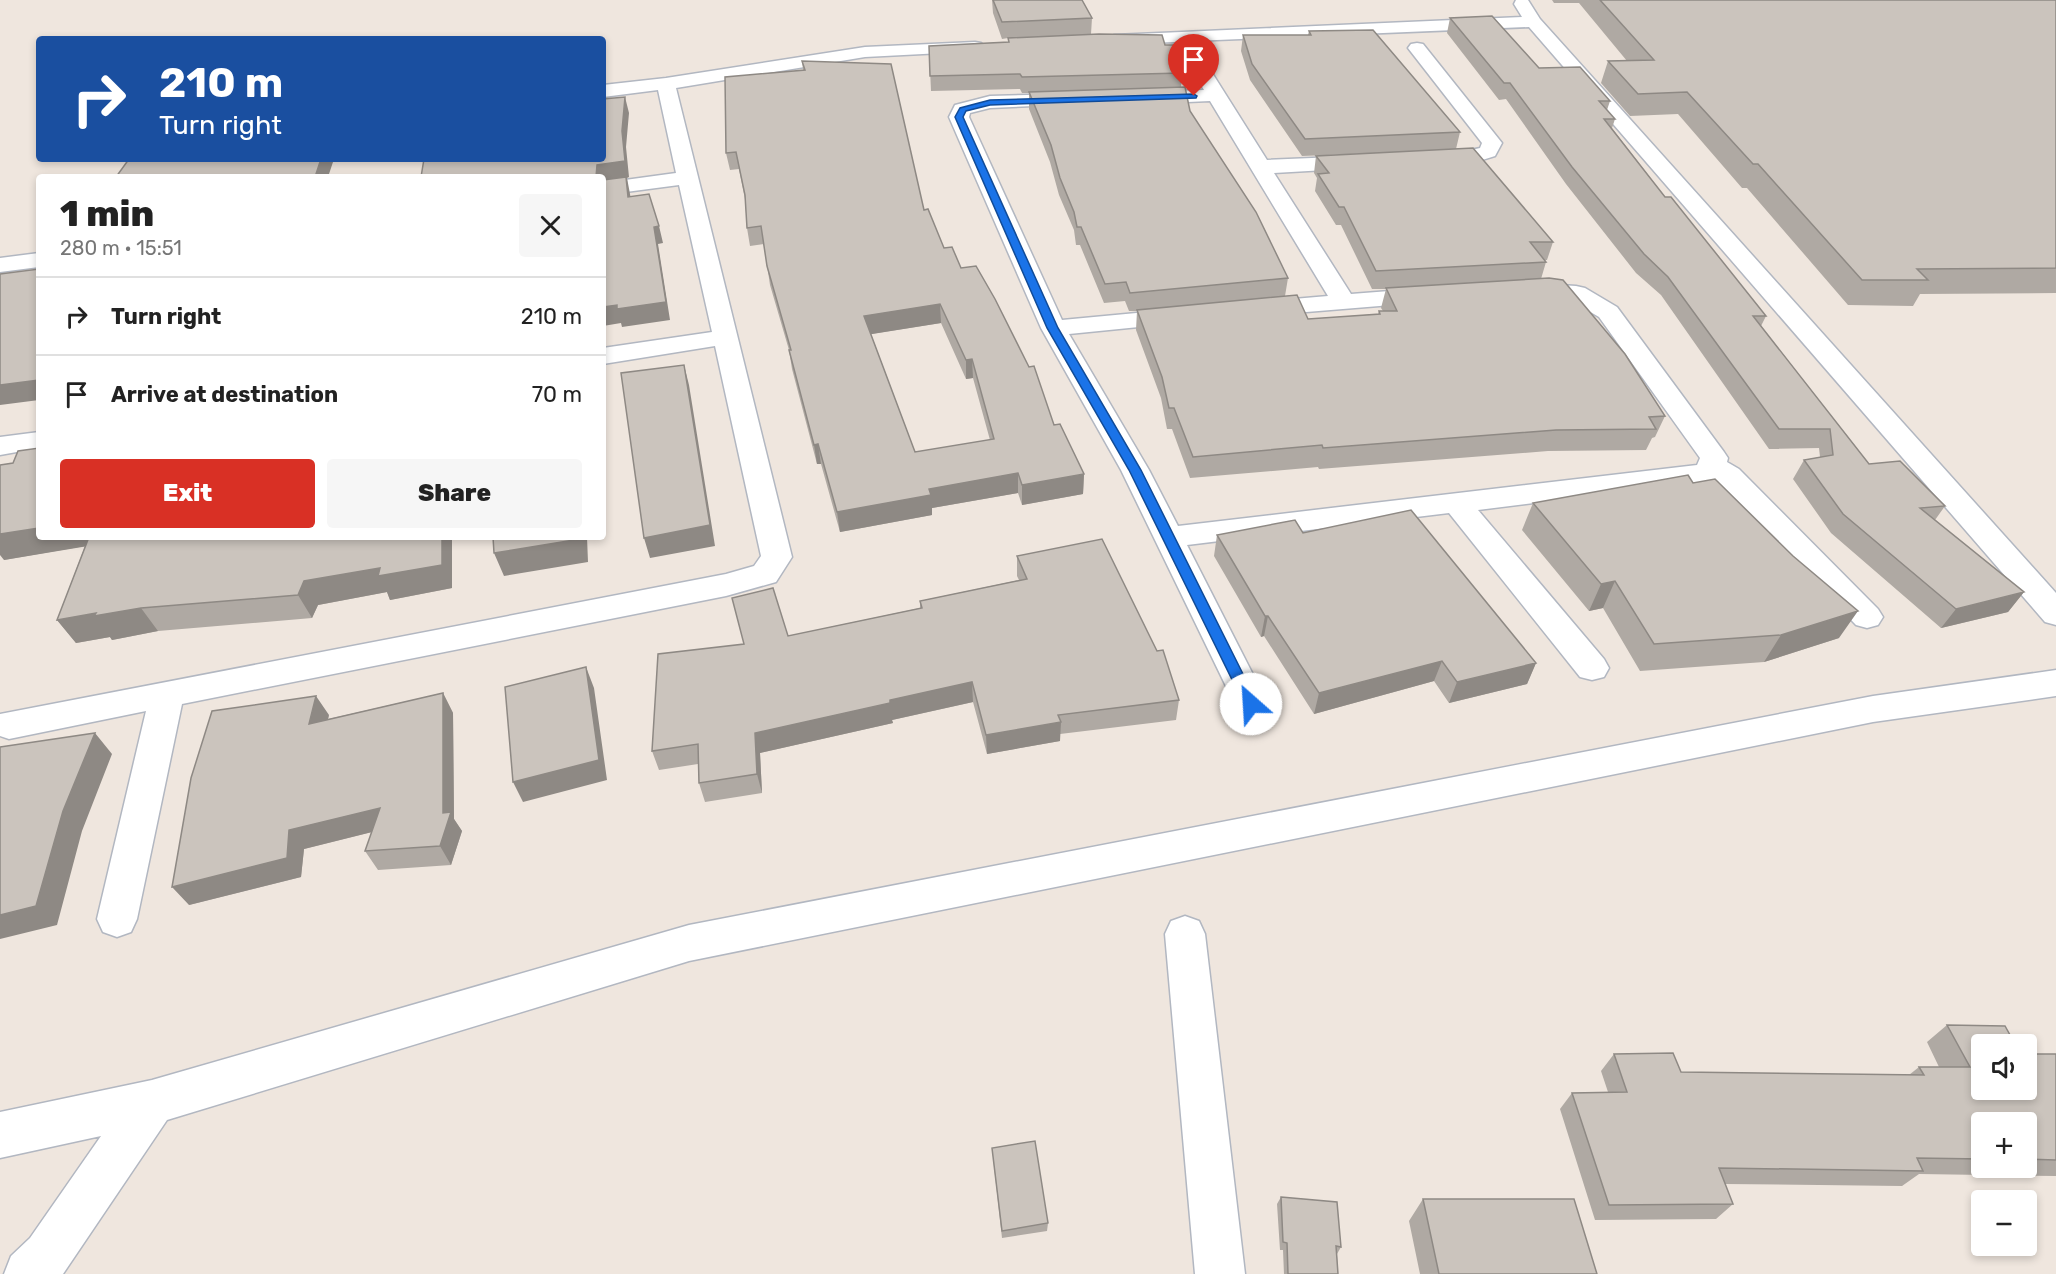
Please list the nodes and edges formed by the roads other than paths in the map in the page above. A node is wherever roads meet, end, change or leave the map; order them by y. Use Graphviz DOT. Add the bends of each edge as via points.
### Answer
graph roads {
  1 [pos="1519,0"];
  2 [pos="1534,22"];
  3 [pos="1180,36"];
  4 [pos="1098,41"];
  5 [pos="993,46"];
  6 [pos="1417,48"];
  7 [pos="666,84"];
  8 [pos="606,91"];
  9 [pos="1216,95"];
  10 [pos="1121,98"];
  11 [pos="1097,99"];
  12 [pos="1414,159"];
  13 [pos="1381,161"];
  14 [pos="1260,167"];
  15 [pos="687,178"];
  16 [pos="606,189"];
  17 [pos="36,260"];
  18 [pos="0,265"];
  19 [pos="1509,291"];
  20 [pos="1454,294"];
  21 [pos="1343,301"];
  22 [pos="1238,310"];
  23 [pos="1203,314"];
  24 [pos="1053,328"];
  25 [pos="726,337"];
  26 [pos="606,356"];
  27 [pos="36,440"];
  28 [pos="0,446"];
  29 [pos="1711,465"];
  30 [pos="1456,502"];
  31 [pos="1168,537"];
  32 [pos="2056,614"];
  33 [pos="1867,617"];
  34 [pos="1592,668"];
  35 [pos="2056,683"];
  36 [pos="167,694"];
  37 [pos="1251,704"];
  38 [pos="9,725"];
  39 [pos="117,919"];
  40 [pos="1185,934"];
  41 [pos="152,1102"];
  42 [pos="0,1135"];
  43 [pos="29,1274"];
  44 [pos="1220,1274"];
  1 -- 2 [label="street"];
  2 -- 3 [label="street"];
  2 -- 32 [label="street"];
  3 -- 4 [label="street"];
  3 -- 9 [label="street"];
  5 -- 7 [label="street" via="865,52"];
  6 -- 12 [label="street" via="1492,142 1488,152 1471,157"];
  7 -- 8 [label="street"];
  7 -- 15 [label="street"];
  9 -- 10 [label="street"];
  9 -- 14 [label="street"];
  11 -- 24 [label="street" via="990,102 963,110 959,117"];
  13 -- 14 [label="street"];
  14 -- 21 [label="street"];
  15 -- 16 [label="street"];
  15 -- 25 [label="street"];
  17 -- 18 [label="street"];
  19 -- 29 [label="street" via="1576,293 1608,312 1714,458"];
  20 -- 21 [label="street"];
  21 -- 22 [label="street"];
  23 -- 24 [label="street"];
  24 -- 31 [label="street" via="1135,470"];
  25 -- 26 [label="street"];
  25 -- 36 [label="street" via="777,557 765,574 726,585"];
  27 -- 28 [label="street"];
  29 -- 30 [label="street" via="1708,473"];
  29 -- 33 [label="street" via="1729,475"];
  30 -- 31 [label="street"];
  30 -- 34 [label="street"];
  31 -- 37 [label="street"];
  35 -- 41 [label="street" via="1873,709 689,943"];
  36 -- 38 [label="street"];
  36 -- 39 [label="street"];
  40 -- 44 [label="street"];
  41 -- 42 [label="street"];
  41 -- 43 [label="street" via="47,1255"];
}
